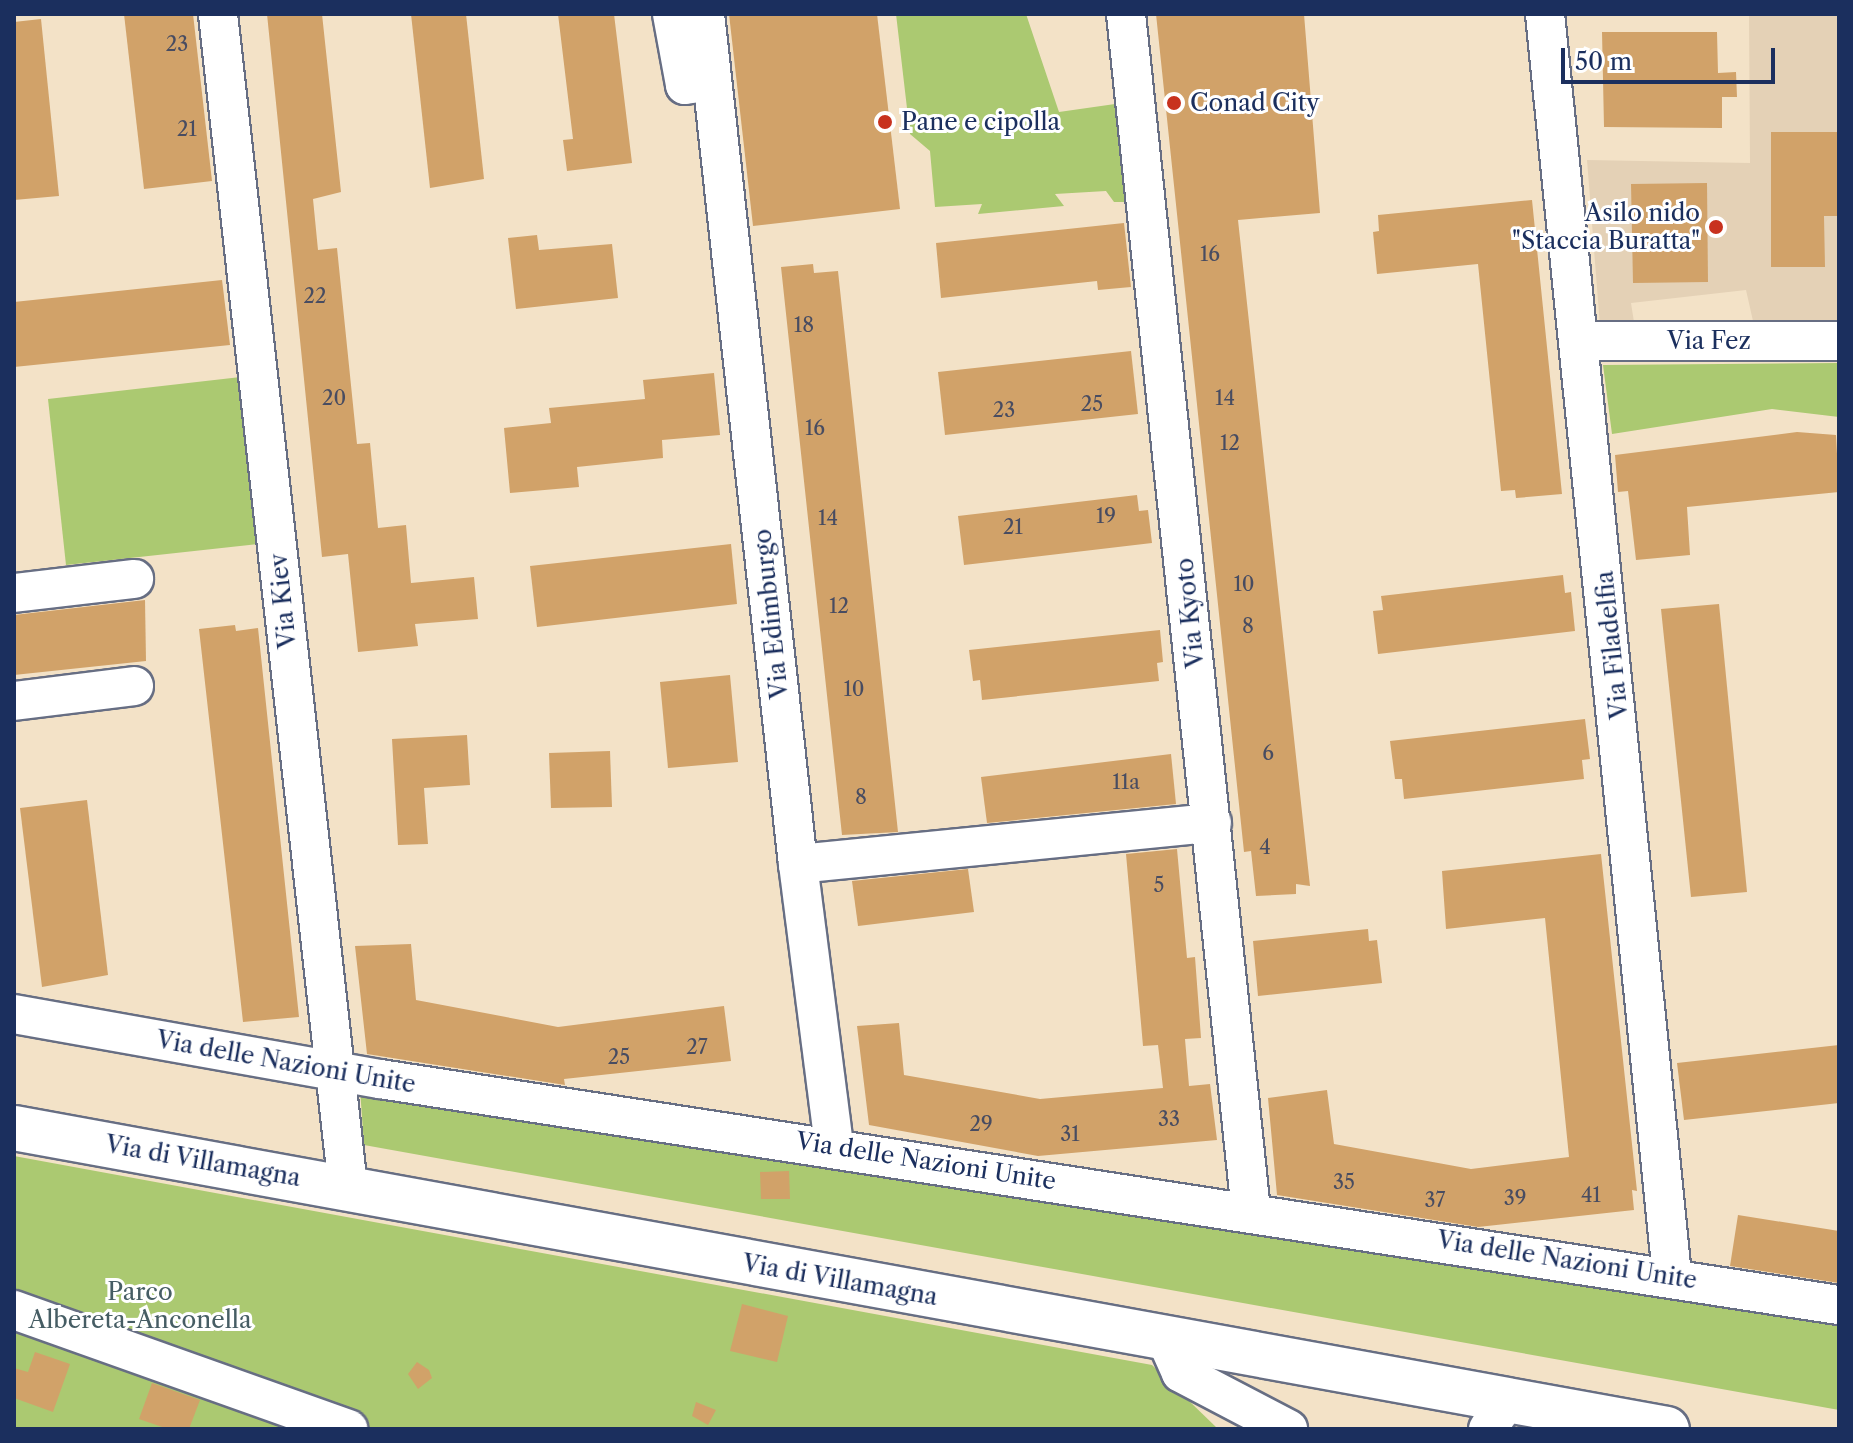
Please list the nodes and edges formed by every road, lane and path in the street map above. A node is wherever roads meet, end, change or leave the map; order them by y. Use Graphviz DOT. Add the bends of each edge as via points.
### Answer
graph roads {
  1 [pos="218,14"];
  2 [pos="672,14"];
  3 [pos="705,14"];
  4 [pos="1126,14"];
  5 [pos="1545,14"];
  6 [pos="712,81"];
  7 [pos="1579,341"];
  8 [pos="1839,341"];
  9 [pos="134,579"];
  10 [pos="14,593"];
  11 [pos="134,686"];
  12 [pos="14,701"];
  13 [pos="1212,823"];
  14 [pos="798,864"];
  15 [pos="14,1014"];
  16 [pos="334,1072"];
  17 [pos="14,1128"];
  18 [pos="834,1146"];
  19 [pos="348,1188"];
  20 [pos="1251,1212"];
  21 [pos="1672,1276"];
  22 [pos="1839,1305"];
  23 [pos="14,1310"];
  24 [pos="1165,1337"];
  25 [pos="1497,1414"];
  26 [pos="348,1429"];
  27 [pos="1288,1429"];
  28 [pos="1667,1429"];
  1 -- 16 [label="street, Via Kiev"];
  2 -- 6 [label="street" via="685,85"];
  3 -- 6 [label="street, Via Edimburgo"];
  4 -- 13 [label="street, Via Kyoto"];
  5 -- 7 [label="street, Via Filadelfia"];
  6 -- 14 [label="street, Via Edimburgo"];
  7 -- 8 [label="street, Via Fez"];
  7 -- 21 [label="street, Via Filadelfia"];
  9 -- 10 [label="street"];
  11 -- 12 [label="street"];
  13 -- 14 [label="street"];
  13 -- 20 [label="street, Via Kyoto"];
  14 -- 18 [label="street, Via Edimburgo"];
  15 -- 16 [label="street, Via delle Nazioni Unite"];
  16 -- 18 [label="street, Via delle Nazioni Unite"];
  16 -- 19 [label="street, Via Kiev"];
  17 -- 19 [label="main road, Via di Villamagna"];
  18 -- 20 [label="street, Via delle Nazioni Unite"];
  19 -- 24 [label="main road, Via di Villamagna"];
  20 -- 21 [label="street, Via delle Nazioni Unite"];
  21 -- 22 [label="street, Via delle Nazioni Unite"];
  23 -- 26 [label="street"];
  24 -- 25 [label="main road, Via di Villamagna"];
  24 -- 27 [label="street" via="1181,1373"];
  25 -- 28 [label="main road, Via di Villamagna"];
}
